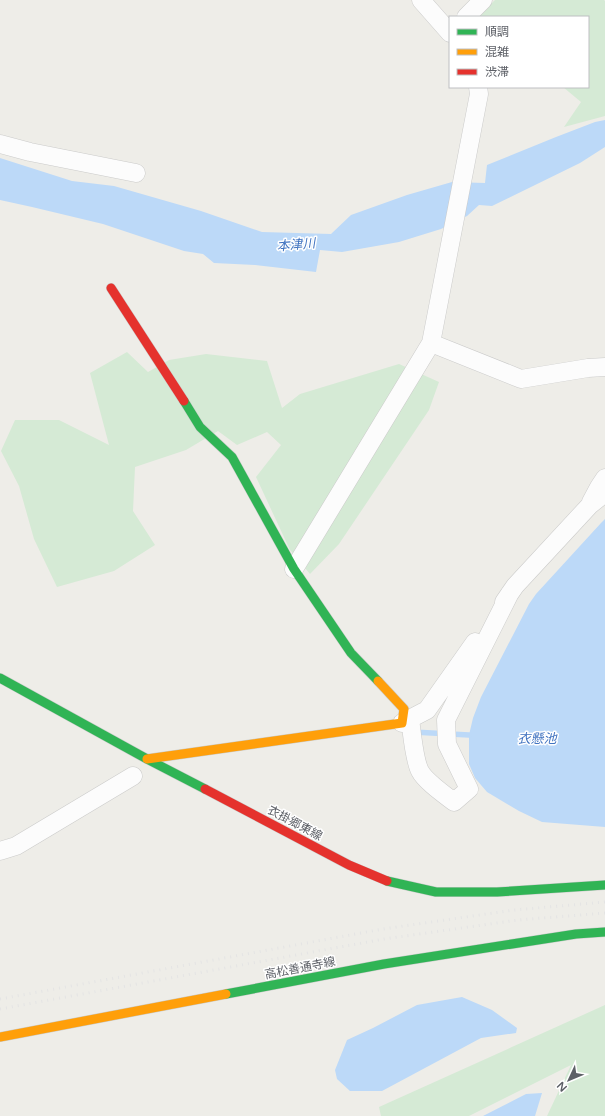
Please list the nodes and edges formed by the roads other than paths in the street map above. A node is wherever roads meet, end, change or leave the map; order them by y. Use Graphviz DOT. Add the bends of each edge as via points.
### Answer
graph roads {
  1 [pos="421,0"];
  2 [pos="483,0"];
  3 [pos="467,16"];
  4 [pos="449,32"];
  5 [pos="478,88"];
  6 [pos="0,144"];
  7 [pos="136,173"];
  8 [pos="111,288"];
  9 [pos="431,343"];
  10 [pos="605,367"];
  11 [pos="605,478"];
  12 [pos="605,493"];
  13 [pos="590,505"];
  14 [pos="294,569"];
  15 [pos="510,593"];
  16 [pos="0,678"];
  17 [pos="406,721"];
  18 [pos="147,759"];
  19 [pos="133,776"];
  20 [pos="0,851"];
  21 [pos="605,885"];
  22 [pos="605,932"];
  23 [pos="0,1037"];
  1 -- 4 [label="street"];
  2 -- 3 [label="street"];
  5 -- 9 [label="street"];
  6 -- 7 [label="street"];
  8 -- 14 [label="main road" via="200,427 232,457"];
  9 -- 10 [label="street" via="521,379"];
  9 -- 14 [label="street"];
  11 -- 13 [label="street"];
  12 -- 13 [label="street"];
  13 -- 15 [label="street"];
  14 -- 17 [label="main road" via="351,653 404,709"];
  15 -- 17 [label="street" via="428,710"];
  15 -- 17 [label="street" via="446,720 447,744 469,789 454,802 420,771"];
  16 -- 18 [label="main road, 衣掛郷東線"];
  17 -- 18 [label="main road"];
  18 -- 21 [label="main road, 衣掛郷東線" via="349,865 389,882 436,892 497,892"];
  19 -- 20 [label="street" via="16,846"];
  22 -- 23 [label="main road, 高松善通寺線" via="384,964"];
}
